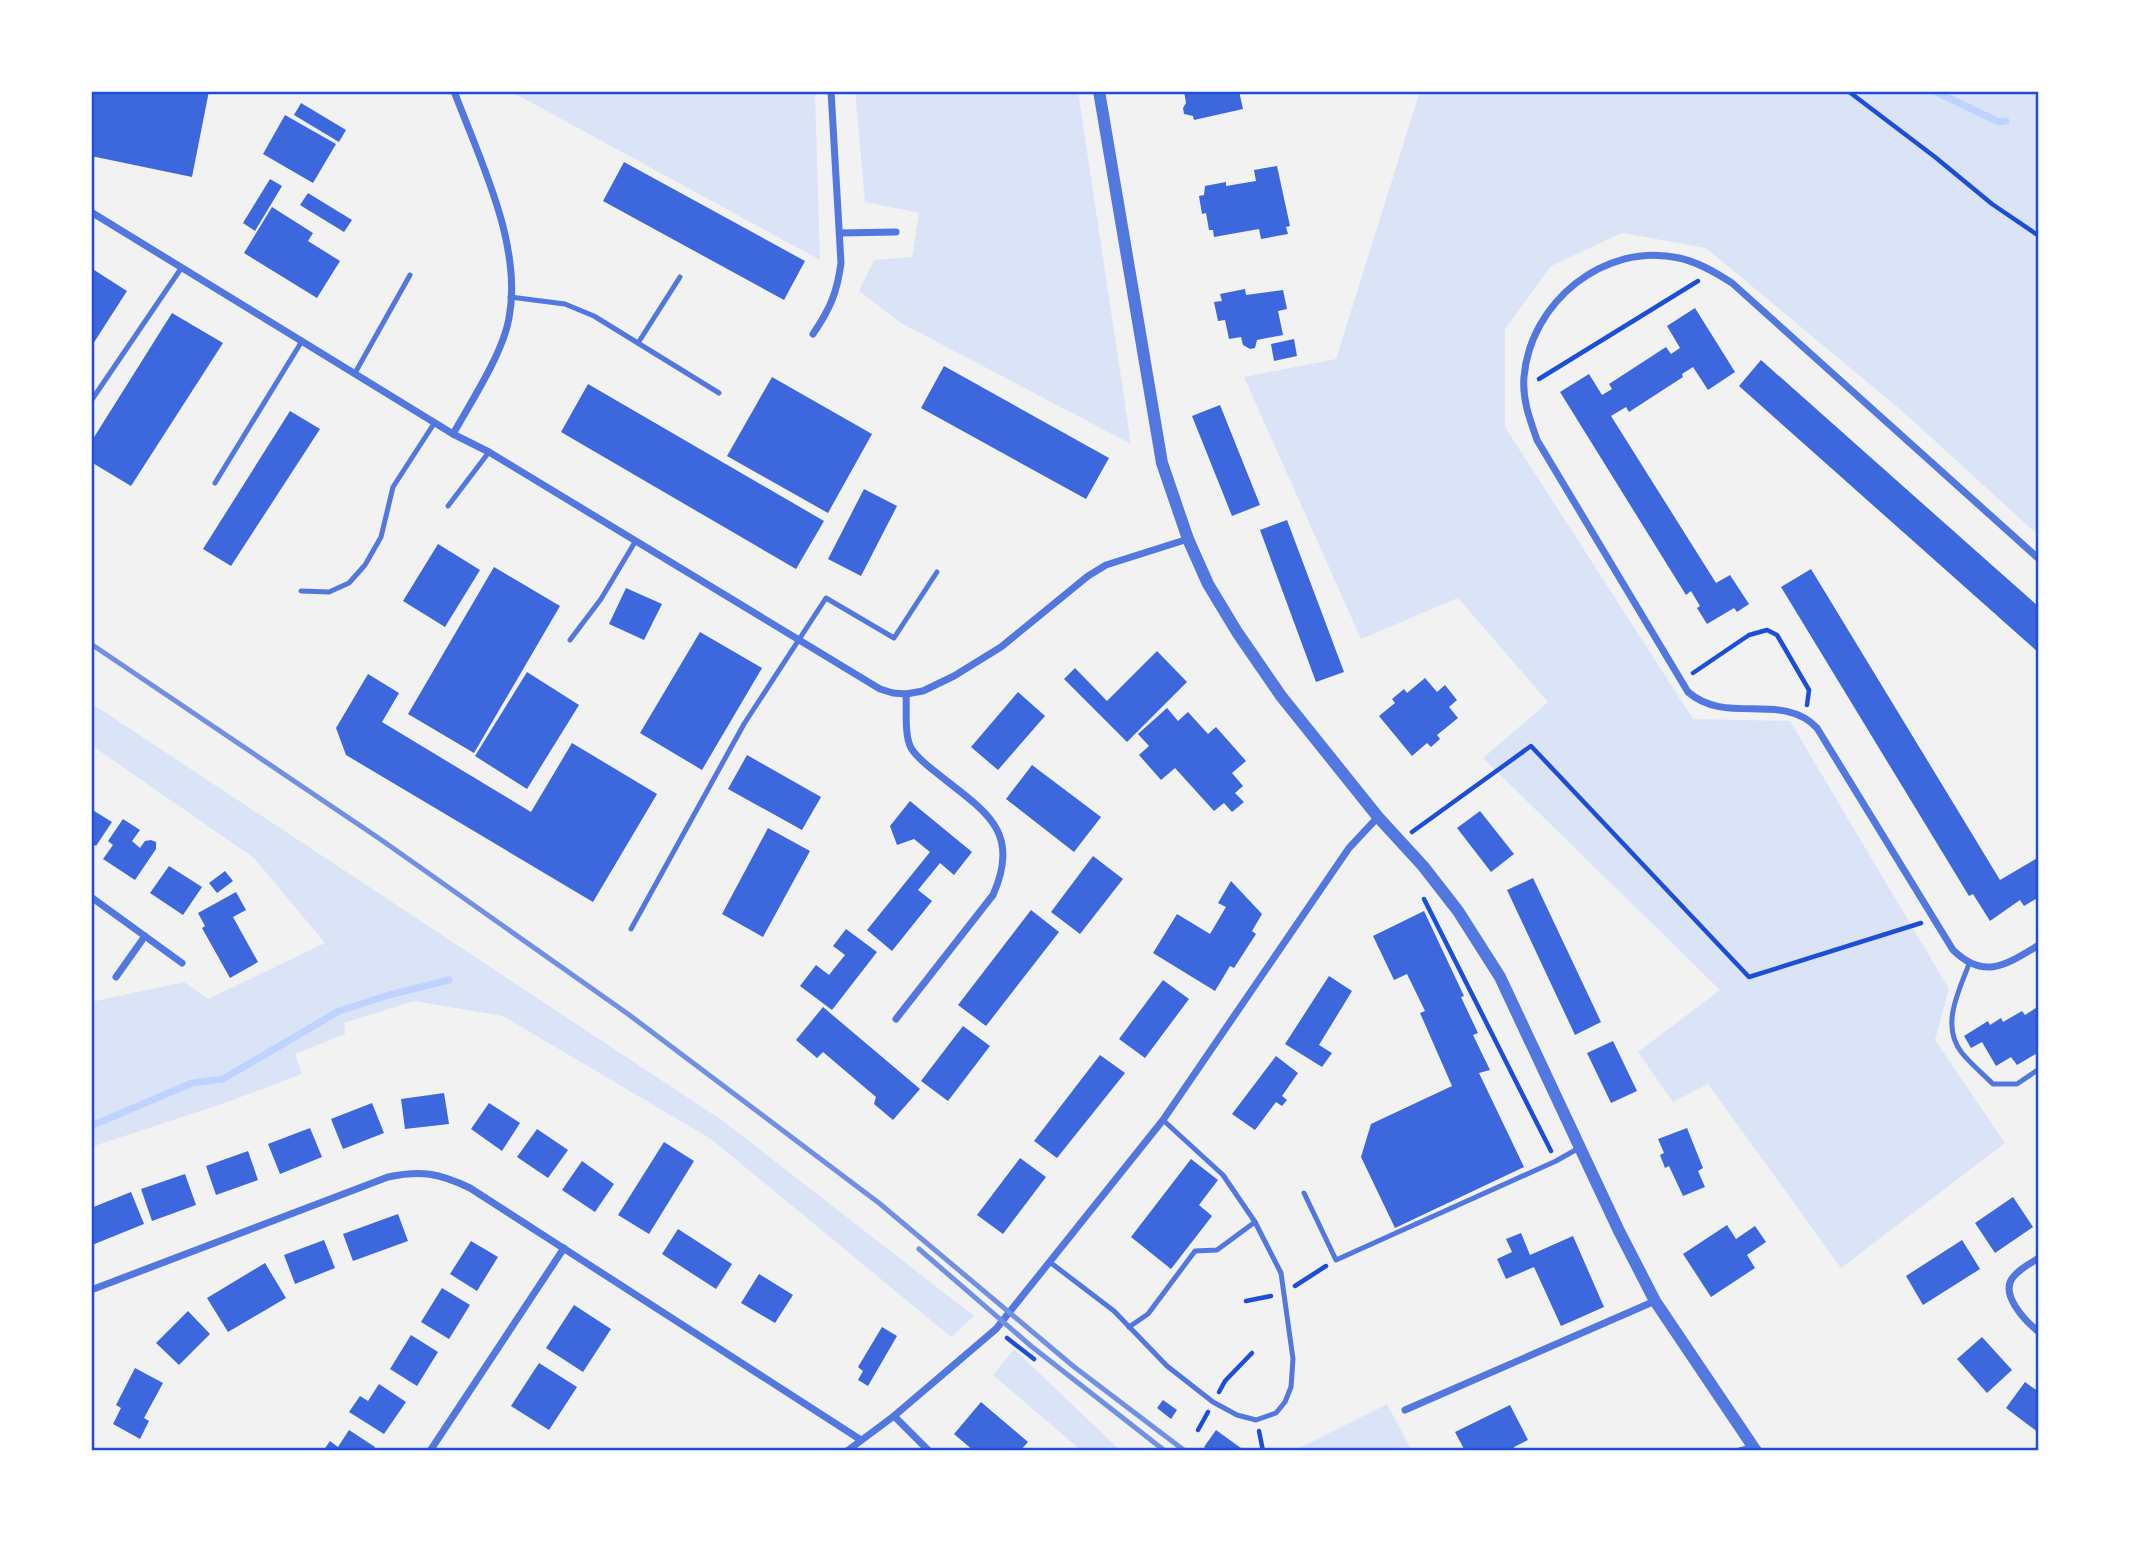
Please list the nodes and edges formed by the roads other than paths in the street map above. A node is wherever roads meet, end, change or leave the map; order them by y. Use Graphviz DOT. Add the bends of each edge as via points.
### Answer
graph roads {
  1 [pos="454,91"];
  2 [pos="831,91"];
  3 [pos="1098,91"];
  4 [pos="91,212"];
  5 [pos="840,233"];
  6 [pos="896,233"];
  7 [pos="182,267"];
  8 [pos="410,275"];
  9 [pos="680,277"];
  10 [pos="510,297"];
  11 [pos="813,334"];
  12 [pos="302,341"];
  13 [pos="638,344"];
  14 [pos="355,373"];
  15 [pos="719,393"];
  16 [pos="91,401"];
  17 [pos="435,421"];
  18 [pos="453,434"];
  19 [pos="489,452"];
  20 [pos="215,483"];
  21 [pos="448,506"];
  22 [pos="1188,539"];
  23 [pos="635,542"];
  24 [pos="2039,559"];
  25 [pos="937,572"];
  26 [pos="302,591"];
  27 [pos="570,640"];
  28 [pos="799,641"];
  29 [pos="906,694"];
  30 [pos="1378,817"];
  31 [pos="91,897"];
  32 [pos="631,929"];
  33 [pos="145,936"];
  34 [pos="2039,945"];
  35 [pos="182,963"];
  36 [pos="1969,964"];
  37 [pos="116,976"];
  38 [pos="896,1020"];
  39 [pos="2039,1069"];
  40 [pos="1163,1120"];
  41 [pos="1581,1147"];
  42 [pos="1304,1193"];
  43 [pos="1255,1222"];
  44 [pos="564,1248"];
  45 [pos="2039,1258"];
  46 [pos="1051,1263"];
  47 [pos="91,1290"];
  48 [pos="1655,1301"];
  49 [pos="1129,1326"];
  50 [pos="2039,1332"];
  51 [pos="1405,1410"];
  52 [pos="894,1416"];
  53 [pos="860,1440"];
  54 [pos="1754,1449"];
  55 [pos="430,1451"];
  56 [pos="847,1451"];
  57 [pos="929,1451"];
  58 [pos="1739,1451"];
  1 -- 10 [label="street" via="512,262"];
  2 -- 5 [label="street"];
  3 -- 22 [label="street" via="1162,463"];
  4 -- 7 [label="street"];
  5 -- 6 [label="street"];
  5 -- 11 [label="street" via="838,289"];
  7 -- 12 [label="street"];
  7 -- 16 [label="lane"];
  8 -- 14 [label="lane"];
  9 -- 13 [label="lane"];
  10 -- 13 [label="lane" via="565,304"];
  10 -- 18 [label="street" via="509,318 493,362"];
  12 -- 14 [label="street"];
  12 -- 20 [label="lane"];
  13 -- 15 [label="lane"];
  14 -- 17 [label="street"];
  17 -- 18 [label="street"];
  17 -- 26 [label="lane" via="393,487 381,537 365,565 349,583 329,592"];
  18 -- 19 [label="street"];
  19 -- 21 [label="lane"];
  19 -- 23 [label="street"];
  22 -- 29 [label="street" via="1106,565 1001,648 954,676"];
  22 -- 30 [label="street" via="1237,632"];
  23 -- 27 [label="lane"];
  23 -- 28 [label="street"];
  24 -- 36 [label="street" via="1732,283 1714,272 1678,257 1622,260 1577,281 1540,324 1524,376 1526,408 1537,440 1681,681 1699,701 1713,707 1804,715 1817,728 1953,950"];
  25 -- 28 [label="lane" via="894,638 826,598"];
  28 -- 29 [label="street" via="880,689"];
  28 -- 32 [label="lane" via="744,724"];
  29 -- 38 [label="street" via="911,747 925,764 987,813 1005,855 993,895"];
  30 -- 40 [label="street" via="1349,848"];
  30 -- 41 [label="street" via="1458,911 1500,977"];
  31 -- 33 [label="street"];
  33 -- 35 [label="street"];
  33 -- 37 [label="street"];
  34 -- 36 [label="street" via="1995,967"];
  36 -- 39 [label="lane" via="1952,1009 1953,1035 1960,1051 1993,1084 2017,1084"];
  40 -- 43 [label="lane" via="1223,1175"];
  40 -- 46 [label="street"];
  41 -- 42 [label="lane" via="1336,1260"];
  41 -- 48 [label="street"];
  43 -- 49 [label="lane" via="1217,1250 1195,1251 1148,1314"];
  43 -- 49 [label="lane" via="1281,1273 1293,1359 1291,1387 1276,1413 1256,1420 1213,1402 1167,1366"];
  44 -- 47 [label="street" via="470,1188 449,1178 412,1172 364,1185"];
  44 -- 53 [label="street"];
  44 -- 55 [label="street"];
  45 -- 50 [label="street" via="2013,1276 2010,1285 2012,1301"];
  46 -- 49 [label="lane"];
  46 -- 52 [label="street" via="996,1329"];
  48 -- 51 [label="street"];
  48 -- 54 [label="street"];
  52 -- 53 [label="street"];
  52 -- 57 [label="street"];
  53 -- 56 [label="street"];
  54 -- 58 [label="street"];
}
